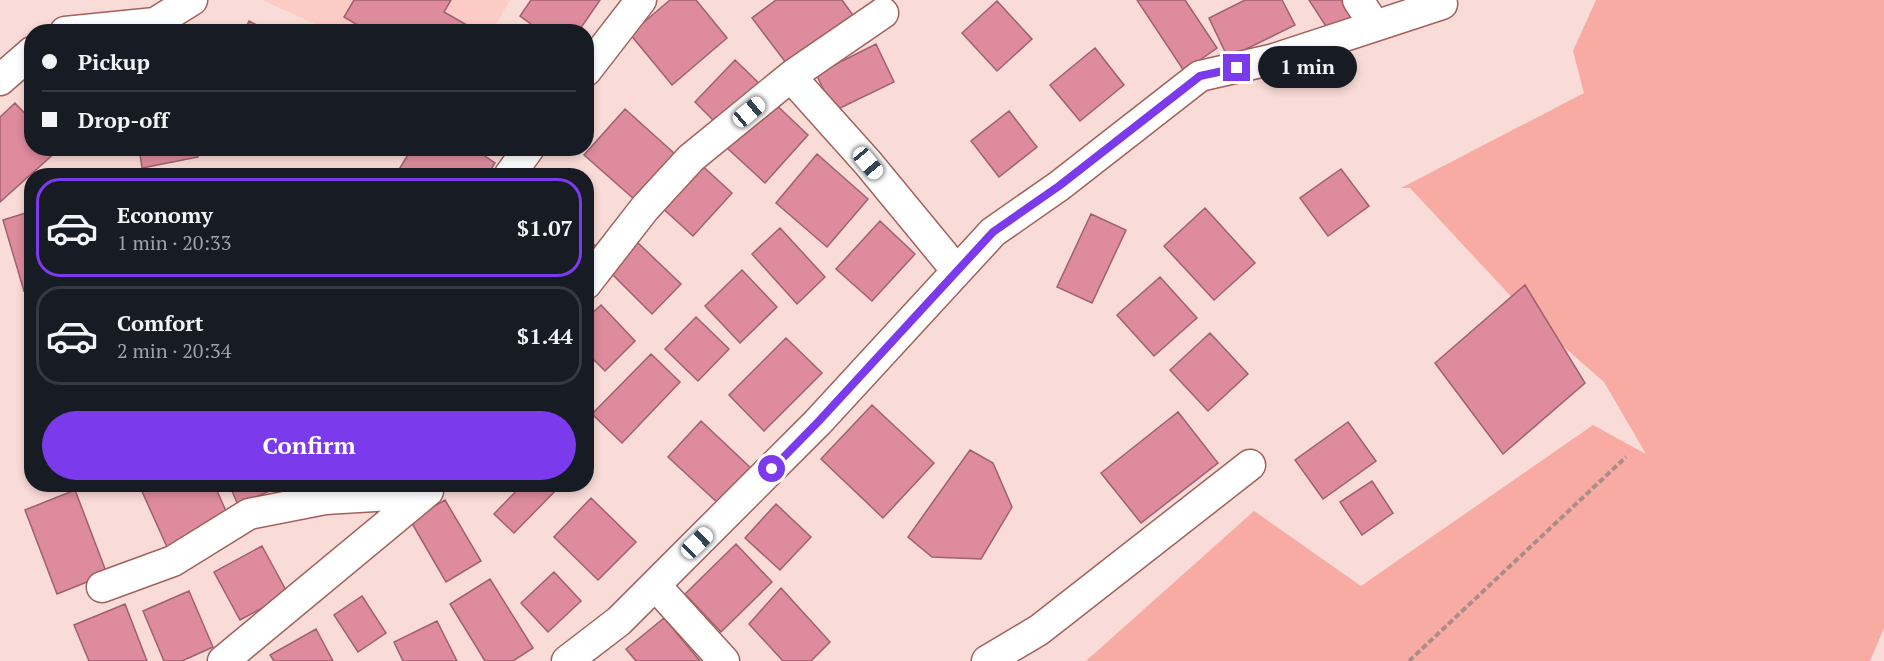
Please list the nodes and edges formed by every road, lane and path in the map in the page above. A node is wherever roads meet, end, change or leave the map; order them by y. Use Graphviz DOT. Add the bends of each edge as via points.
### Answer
graph roads {
  1 [pos="192,0"];
  2 [pos="641,0"];
  3 [pos="1358,0"];
  4 [pos="1442,4"];
  5 [pos="883,13"];
  6 [pos="145,24"];
  7 [pos="1376,26"];
  8 [pos="24,59"];
  9 [pos="594,61"];
  10 [pos="791,76"];
  11 [pos="0,80"];
  12 [pos="957,271"];
  13 [pos="594,275"];
  14 [pos="1626,457"];
  15 [pos="1250,465"];
  16 [pos="403,492"];
  17 [pos="428,492"];
  18 [pos="655,585"];
  19 [pos="102,587"];
  20 [pos="223,661"];
  21 [pos="567,661"];
  22 [pos="724,661"];
  23 [pos="987,661"];
  24 [pos="1409,661"];
  1 -- 6 [label="street" via="155,23"];
  2 -- 9 [label="street"];
  3 -- 7 [label="street"];
  4 -- 7 [label="street"];
  5 -- 10 [label="street"];
  7 -- 12 [label="street" via="1274,59 1200,76 993,232"];
  8 -- 11 [label="street"];
  10 -- 12 [label="street"];
  10 -- 13 [label="street" via="691,158 645,208"];
  12 -- 18 [label="street" via="818,422"];
  14 -- 24 [label="path"];
  15 -- 23 [label="street" via="1039,630"];
  16 -- 19 [label="street" via="325,500 249,514 173,561"];
  17 -- 20 [label="street"];
  18 -- 21 [label="street" via="619,621"];
  18 -- 22 [label="street"];
}
